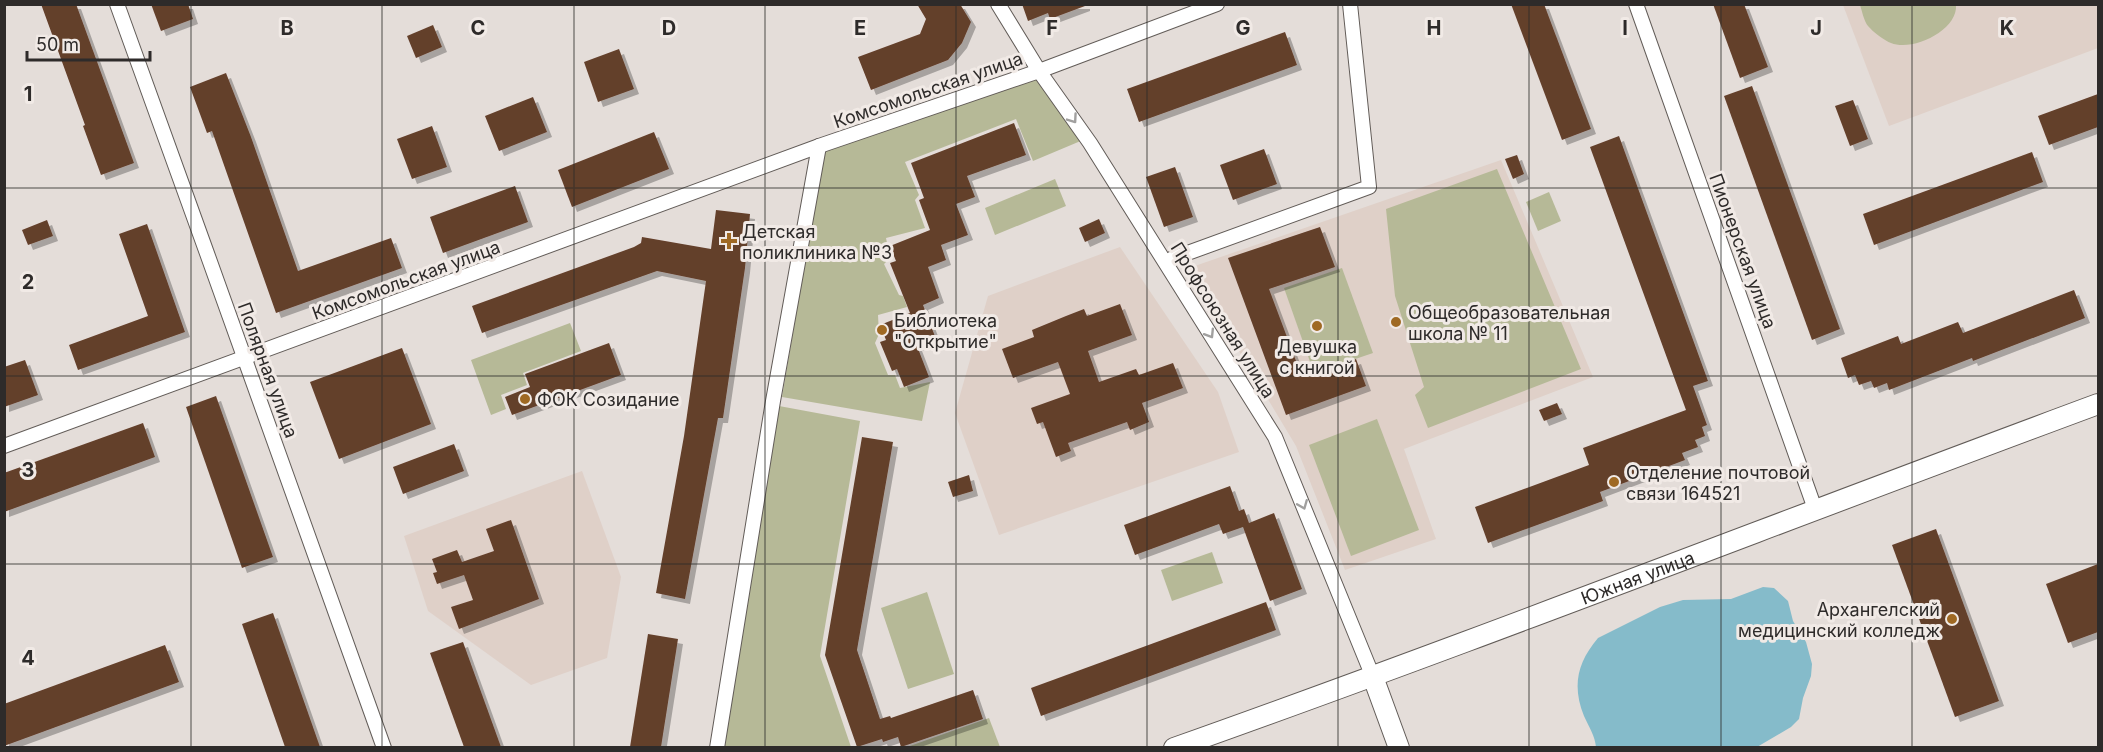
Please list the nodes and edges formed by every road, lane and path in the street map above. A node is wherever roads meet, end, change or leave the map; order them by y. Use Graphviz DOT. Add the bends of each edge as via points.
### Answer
graph roads {
  1 [pos="117,4"];
  2 [pos="998,4"];
  3 [pos="1217,4"];
  4 [pos="1350,4"];
  5 [pos="1636,4"];
  6 [pos="1039,71"];
  7 [pos="819,146"];
  8 [pos="1171,259"];
  9 [pos="244,358"];
  10 [pos="2098,404"];
  11 [pos="4,446"];
  12 [pos="1815,509"];
  13 [pos="1373,677"];
  14 [pos="384,747"];
  15 [pos="717,747"];
  16 [pos="1173,747"];
  17 [pos="1399,747"];
  1 -- 9 [label="street, Полярная улица"];
  2 -- 6 [label="street, Профсоюзная улица"];
  3 -- 6 [label="street, Комсомольская улица"];
  4 -- 8 [label="street" via="1369,187"];
  5 -- 12 [label="street, Пионерская улица"];
  6 -- 7 [label="street, Комсомольская улица"];
  6 -- 13 [label="street, Профсоюзная улица, one-way" via="1090,143 1275,437"];
  7 -- 9 [label="street, Комсомольская улица"];
  7 -- 15 [label="street, Комсомольская улица"];
  9 -- 11 [label="street, Комсомольская улица"];
  9 -- 14 [label="street, Полярная улица"];
  10 -- 12 [label="main road, Южная улица"];
  12 -- 13 [label="main road, Южная улица"];
  13 -- 16 [label="main road, Южная улица"];
  13 -- 17 [label="main road"];
}
